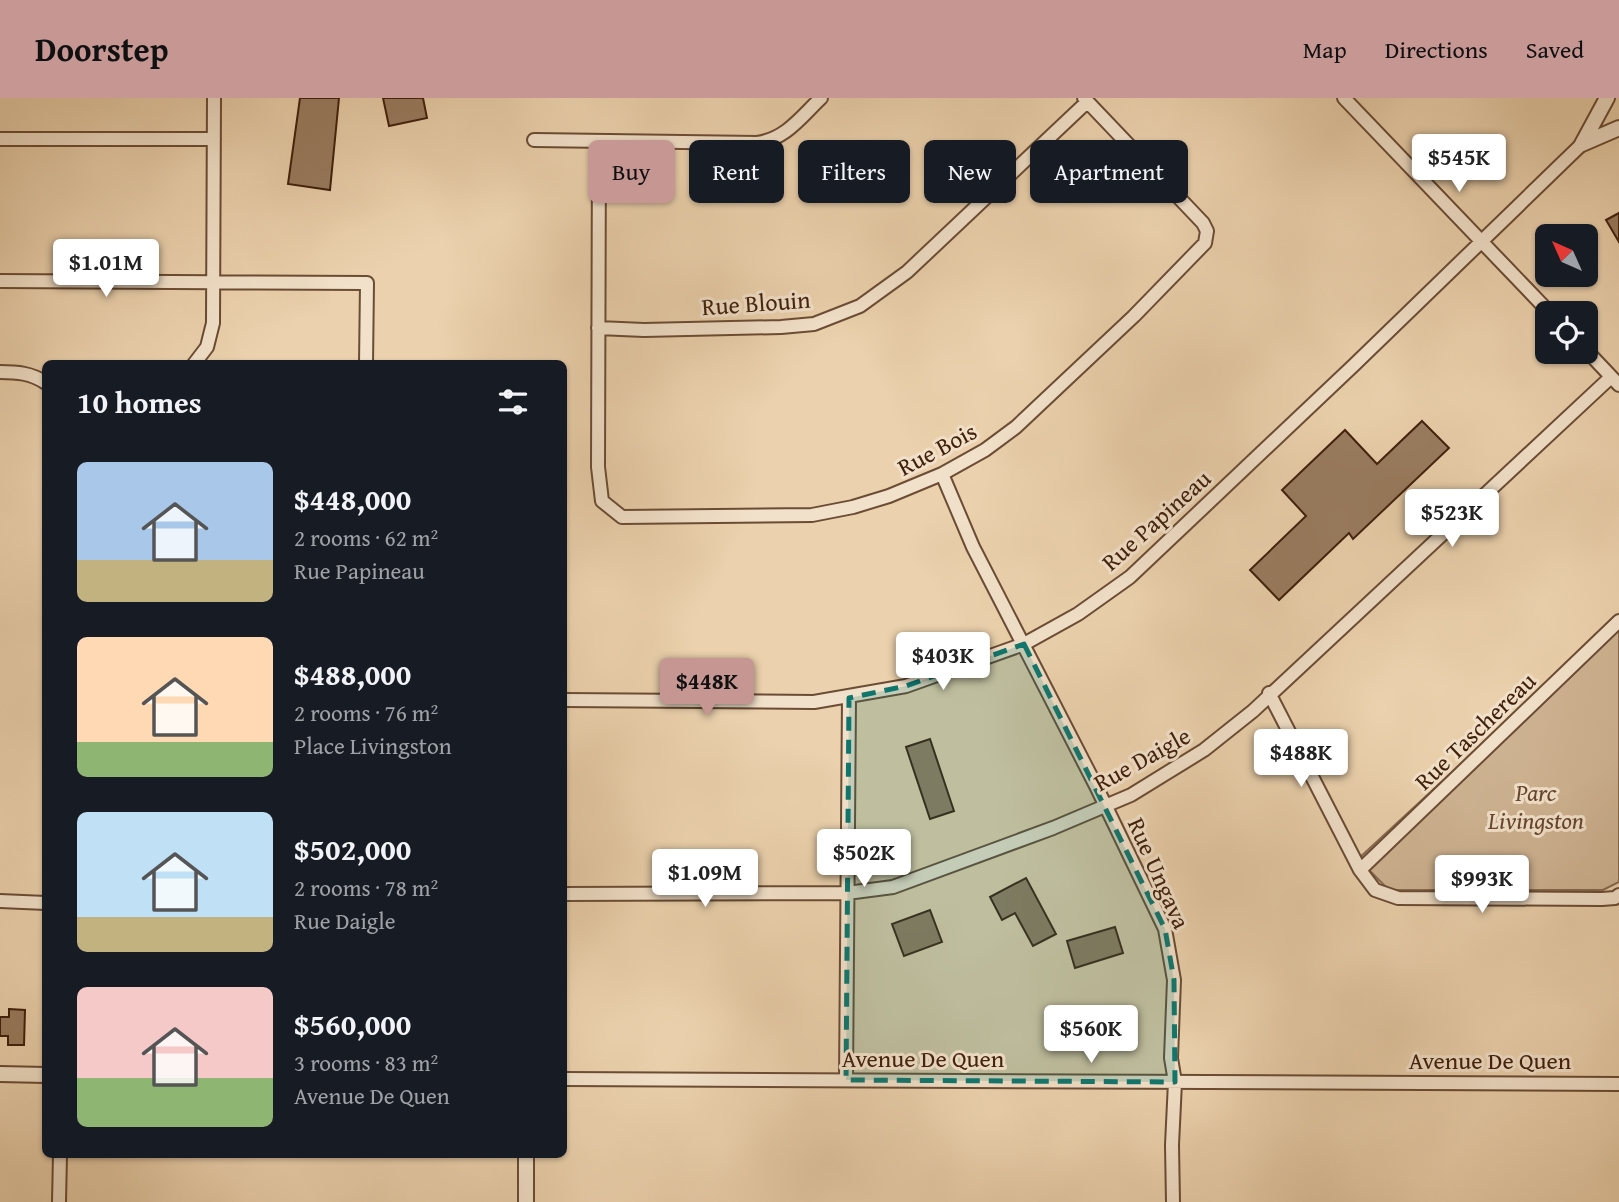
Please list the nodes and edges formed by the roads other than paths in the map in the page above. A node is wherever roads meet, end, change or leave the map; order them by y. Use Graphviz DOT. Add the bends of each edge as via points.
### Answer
graph roads {
  1 [pos="214,98"];
  2 [pos="821,98"];
  3 [pos="1606,99"];
  4 [pos="1086,100"];
  5 [pos="1353,101"];
  6 [pos="1619,126"];
  7 [pos="0,139"];
  8 [pos="214,139"];
  9 [pos="534,140"];
  10 [pos="588,141"];
  11 [pos="675,142"];
  12 [pos="1582,144"];
  13 [pos="598,203"];
  14 [pos="1481,241"];
  15 [pos="0,281"];
  16 [pos="212,283"];
  17 [pos="1538,301"];
  18 [pos="598,328"];
  19 [pos="197,360"];
  20 [pos="366,360"];
  21 [pos="1598,363"];
  22 [pos="0,372"];
  23 [pos="42,380"];
  24 [pos="1615,381"];
  25 [pos="943,474"];
  26 [pos="1616,626"];
  27 [pos="1024,644"];
  28 [pos="1269,694"];
  29 [pos="849,698"];
  30 [pos="567,700"];
  31 [pos="1105,805"];
  32 [pos="1360,870"];
  33 [pos="847,893"];
  34 [pos="567,894"];
  35 [pos="1619,895"];
  36 [pos="0,901"];
  37 [pos="42,903"];
  38 [pos="0,1074"];
  39 [pos="42,1074"];
  40 [pos="567,1079"];
  41 [pos="846,1080"];
  42 [pos="1174,1082"];
  43 [pos="1619,1084"];
  44 [pos="60,1158"];
  45 [pos="526,1158"];
  46 [pos="60,1202"];
  47 [pos="526,1202"];
  48 [pos="1172,1202"];
  1 -- 8 [label="street"];
  2 -- 11 [label="street" via="786,133 771,141"];
  3 -- 6 [label="street" via="1610,116"];
  3 -- 12 [label="street"];
  4 -- 18 [label="street, Rue Blouin" via="907,272 860,306 814,324 781,327"];
  4 -- 25 [label="street, Rue Bois" via="1203,223 1205,243 1016,427"];
  5 -- 14 [label="street"];
  6 -- 12 [label="street"];
  7 -- 8 [label="street"];
  8 -- 16 [label="street"];
  9 -- 10 [label="street"];
  12 -- 14 [label="street, Rue Papineau"];
  13 -- 18 [label="street"];
  14 -- 17 [label="street"];
  14 -- 27 [label="street, Rue Papineau" via="1130,577"];
  15 -- 16 [label="street"];
  16 -- 19 [label="street" via="213,323 207,347"];
  16 -- 20 [label="street" via="366,283"];
  18 -- 25 [label="street, Rue Bois" via="602,501 622,517 812,515 889,496"];
  21 -- 24 [label="street"];
  22 -- 23 [label="street" via="22,372"];
  24 -- 28 [label="street, Rue Daigle"];
  25 -- 27 [label="street, Rue Ungava" via="973,547"];
  26 -- 32 [label="street, Rue Taschereau"];
  27 -- 29 [label="street, Rue Papineau" via="906,686"];
  27 -- 31 [label="street, Rue Ungava"];
  28 -- 31 [label="street, Rue Daigle" via="1204,750 1131,795"];
  28 -- 32 [label="street"];
  29 -- 30 [label="street, Rue Papineau" via="814,702"];
  29 -- 33 [label="street"];
  31 -- 33 [label="street, Rue Daigle" via="893,887"];
  31 -- 42 [label="street, Rue Ungava" via="1165,929 1174,981"];
  32 -- 35 [label="street" via="1375,890 1398,898 1602,899"];
  33 -- 34 [label="street, Rue Daigle"];
  33 -- 41 [label="street"];
  36 -- 37 [label="street"];
  38 -- 39 [label="street"];
  40 -- 41 [label="street, Avenue De Quen"];
  41 -- 42 [label="street, Avenue De Quen"];
  42 -- 43 [label="street, Avenue De Quen"];
  42 -- 48 [label="street, Rue Ungava"];
  44 -- 46 [label="street"];
  45 -- 47 [label="street"];
}
